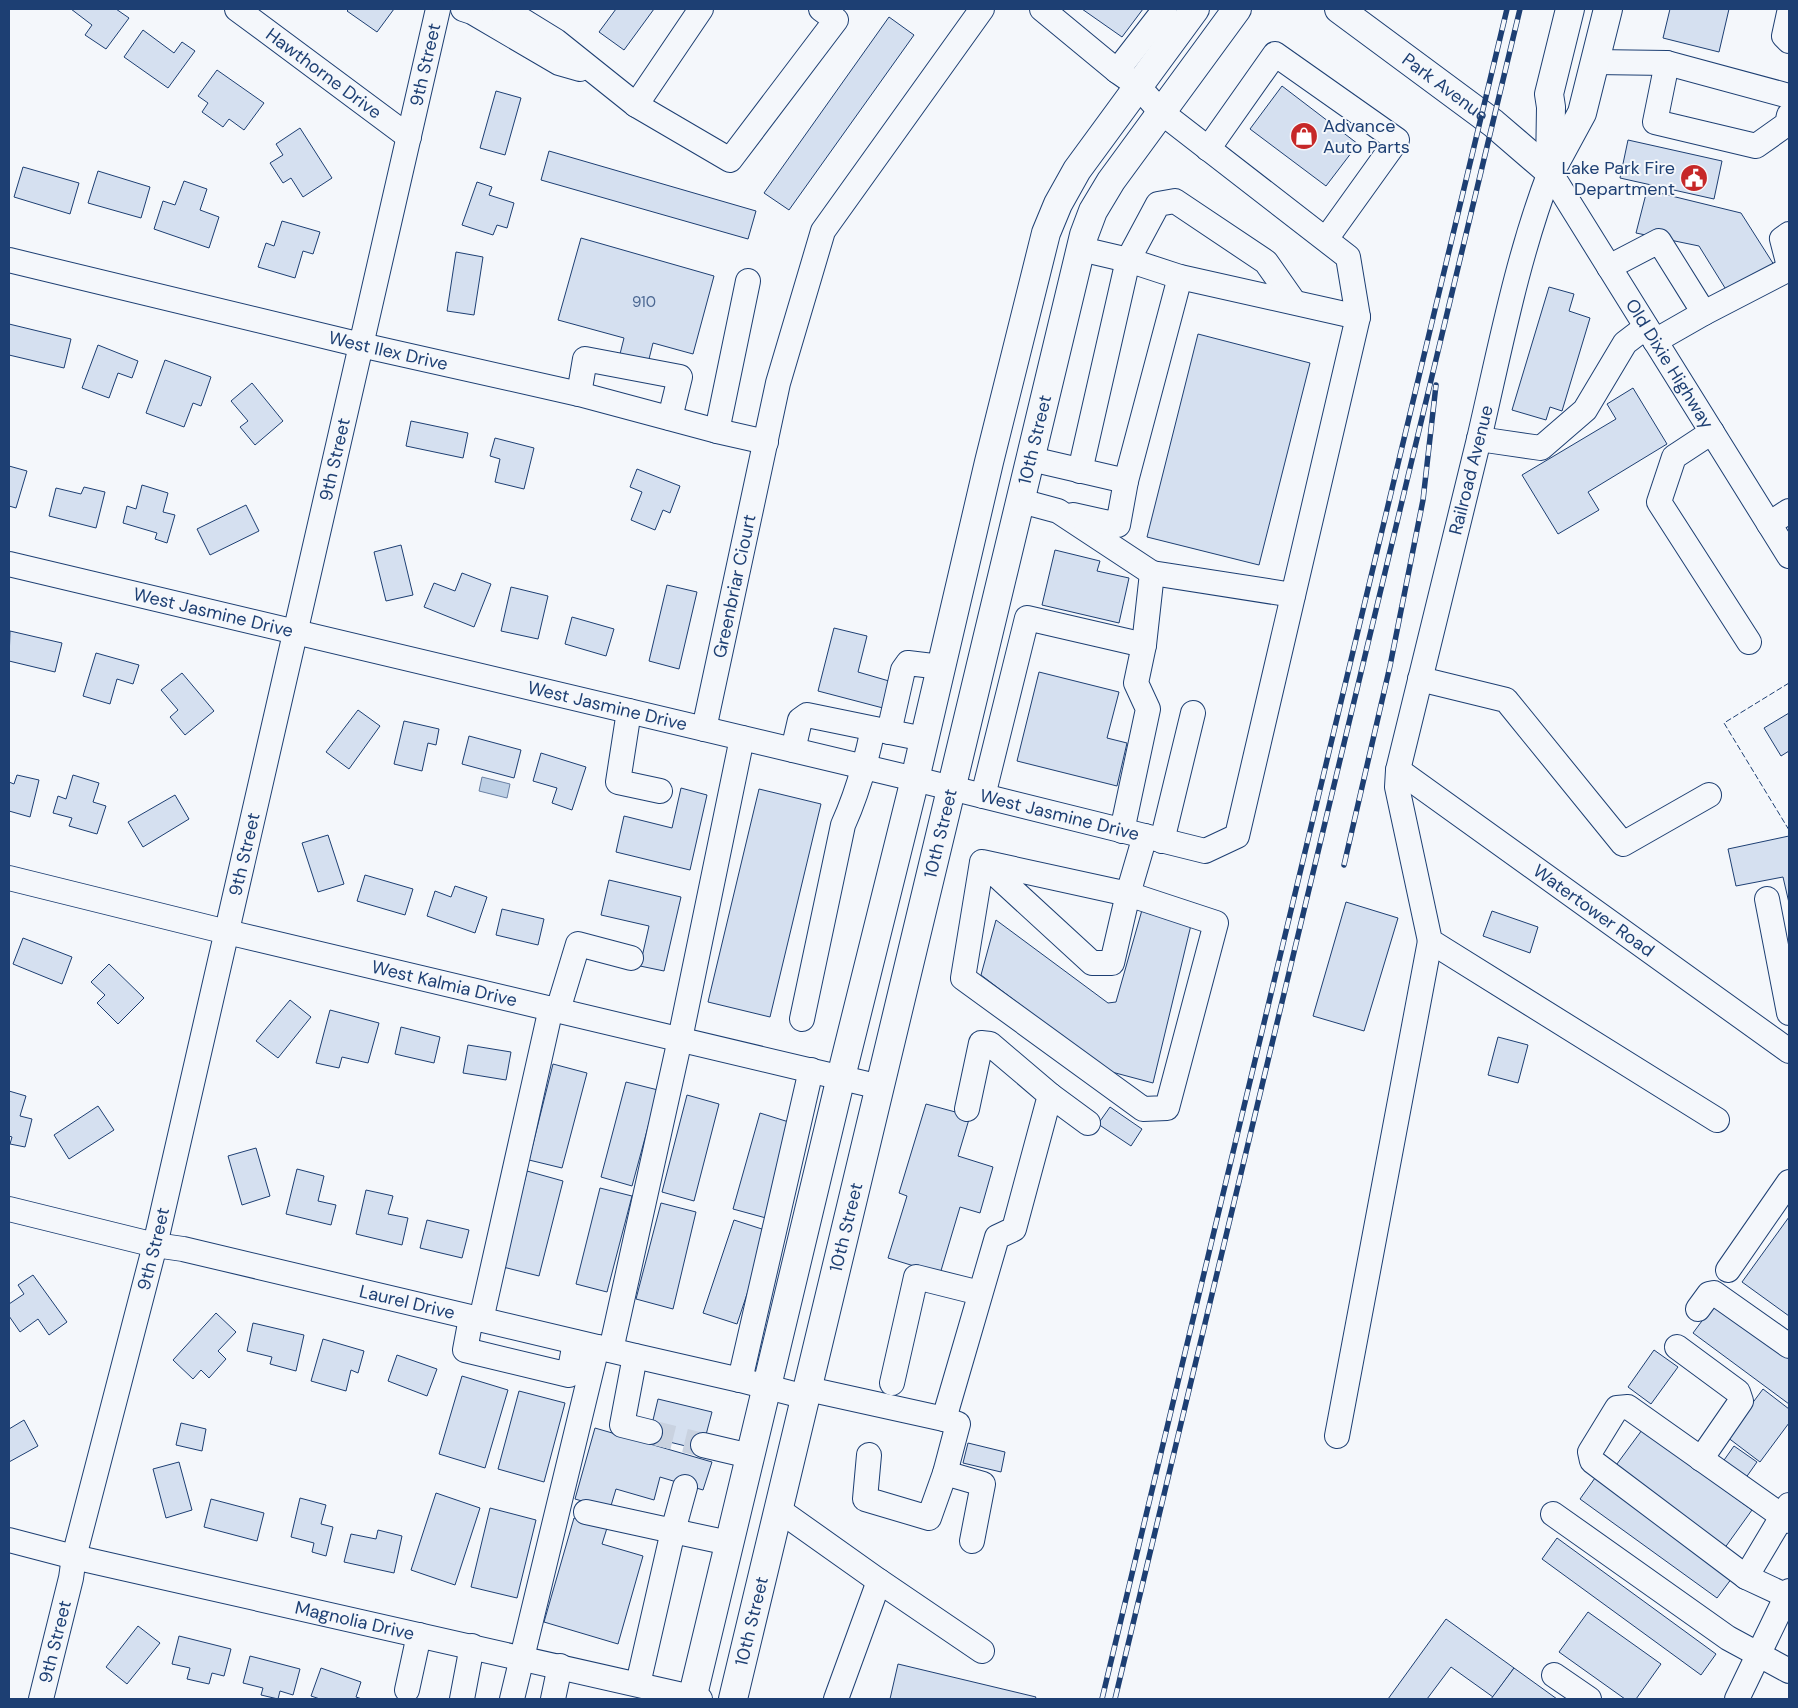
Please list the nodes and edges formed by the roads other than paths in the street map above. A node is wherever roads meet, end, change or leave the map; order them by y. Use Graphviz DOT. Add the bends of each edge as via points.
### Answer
graph roads {
  1 [pos="237,9"];
  2 [pos="438,9"];
  3 [pos="463,9"];
  4 [pos="504,9"];
  5 [pos="702,9"];
  6 [pos="821,9"];
  7 [pos="982,9"];
  8 [pos="1042,9"];
  9 [pos="1166,9"];
  10 [pos="1195,9"];
  11 [pos="1237,9"];
  12 [pos="1339,9"];
  13 [pos="1570,9"];
  14 [pos="1608,9"];
  15 [pos="1789,13"];
  16 [pos="1789,41"];
  17 [pos="1595,62"];
  18 [pos="1667,63"];
  19 [pos="600,76"];
  20 [pos="1127,78"];
  21 [pos="1789,96"];
  22 [pos="636,105"];
  23 [pos="1161,112"];
  24 [pos="1789,115"];
  25 [pos="409,137"];
  26 [pos="1208,149"];
  27 [pos="1550,172"];
  28 [pos="1789,234"];
  29 [pos="1326,239"];
  30 [pos="1081,249"];
  31 [pos="9,260"];
  32 [pos="1128,260"];
  33 [pos="1609,267"];
  34 [pos="1789,267"];
  35 [pos="1180,276"];
  36 [pos="748,281"];
  37 [pos="1294,302"];
  38 [pos="1704,313"];
  39 [pos="1358,317"];
  40 [pos="1651,334"];
  41 [pos="361,345"];
  42 [pos="579,394"];
  43 [pos="670,418"];
  44 [pos="717,431"];
  45 [pos="1712,432"];
  46 [pos="1479,439"];
  47 [pos="766,442"];
  48 [pos="1031,459"];
  49 [pos="1080,471"];
  50 [pos="1126,481"];
  51 [pos="1021,501"];
  52 [pos="1058,511"];
  53 [pos="1789,512"];
  54 [pos="1769,524"];
  55 [pos="1789,556"];
  56 [pos="9,564"];
  57 [pos="1152,573"];
  58 [pos="1293,595"];
  59 [pos="295,633"];
  60 [pos="1749,642"];
  61 [pos="1144,645"];
  62 [pos="941,667"];
  63 [pos="1420,679"];
  64 [pos="629,712"];
  65 [pos="1193,712"];
  66 [pos="704,729"];
  67 [pos="881,730"];
  68 [pos="742,738"];
  69 [pos="924,739"];
  70 [pos="793,750"];
  71 [pos="865,767"];
  72 [pos="1398,770"];
  73 [pos="915,779"];
  74 [pos="950,788"];
  75 [pos="660,791"];
  76 [pos="1710,795"];
  77 [pos="983,796"];
  78 [pos="1122,831"];
  79 [pos="1153,839"];
  80 [pos="982,862"];
  81 [pos="9,878"];
  82 [pos="1128,894"];
  83 [pos="1767,898"];
  84 [pos="227,932"];
  85 [pos="1430,941"];
  86 [pos="631,958"];
  87 [pos="554,1009"];
  88 [pos="1789,1013"];
  89 [pos="802,1019"];
  90 [pos="680,1039"];
  91 [pos="1789,1051"];
  92 [pos="811,1070"];
  93 [pos="841,1077"];
  94 [pos="880,1087"];
  95 [pos="1050,1094"];
  96 [pos="967,1109"];
  97 [pos="1717,1120"];
  98 [pos="1088,1123"];
  99 [pos="1789,1182"];
  100 [pos="9,1209"];
  101 [pos="155,1245"];
  102 [pos="1728,1270"];
  103 [pos="980,1293"];
  104 [pos="1698,1309"];
  105 [pos="476,1319"];
  106 [pos="594,1346"];
  107 [pos="1789,1346"];
  108 [pos="1677,1347"];
  109 [pos="635,1356"];
  110 [pos="740,1380"];
  111 [pos="892,1383"];
  112 [pos="766,1386"];
  113 [pos="807,1393"];
  114 [pos="944,1419"];
  115 [pos="650,1432"];
  116 [pos="1337,1436"];
  117 [pos="704,1445"];
  118 [pos="869,1455"];
  119 [pos="750,1456"];
  120 [pos="1701,1459"];
  121 [pos="945,1473"];
  122 [pos="684,1487"];
  123 [pos="779,1510"];
  124 [pos="586,1512"];
  125 [pos="1553,1514"];
  126 [pos="1787,1514"];
  127 [pos="673,1531"];
  128 [pos="9,1540"];
  129 [pos="972,1541"];
  130 [pos="729,1544"];
  131 [pos="74,1557"];
  132 [pos="1746,1577"];
  133 [pos="879,1581"];
  134 [pos="1788,1595"];
  135 [pos="419,1634"];
  136 [pos="472,1646"];
  137 [pos="982,1651"];
  138 [pos="1759,1653"];
  139 [pos="522,1658"];
  140 [pos="560,1666"];
  141 [pos="1789,1671"];
  142 [pos="1554,1675"];
  143 [pos="638,1684"];
  144 [pos="408,1690"];
  145 [pos="695,1698"];
  146 [pos="41,1699"];
  147 [pos="462,1699"];
  148 [pos="512,1699"];
  149 [pos="553,1699"];
  150 [pos="733,1699"];
  151 [pos="836,1699"];
  152 [pos="1589,1699"];
  153 [pos="1737,1699"];
  1 -- 25 [label="street, Hawthorne Drive"];
  2 -- 25 [label="street, 9th Street"];
  3 -- 19 [label="street" via="559,62"];
  4 -- 19 [label="street" via="556,41"];
  5 -- 22 [label="street"];
  6 -- 22 [label="street" via="836,20 730,160"];
  7 -- 47 [label="street, Greenbriar Ciourt" via="823,231 778,383"];
  8 -- 20 [label="street"];
  9 -- 20 [label="street"];
  10 -- 20 [label="main road, 10th Street"];
  11 -- 23 [label="main road, 10th Street"];
  12 -- 27 [label="main road, Park Avenue" via="1493,122"];
  13 -- 27 [label="main road" via="1549,94"];
  14 -- 17 [label="main road"];
  15 -- 16 [label="street" via="1784,36"];
  17 -- 18 [label="street"];
  17 -- 27 [label="main road" via="1582,113"];
  18 -- 21 [label="street"];
  18 -- 24 [label="street" via="1655,122 1756,146 1787,124"];
  19 -- 22 [label="street"];
  20 -- 23 [label="street"];
  20 -- 62 [label="main road, 10th Street" via="1058,204 1046,233"];
  23 -- 26 [label="street"];
  23 -- 30 [label="main road, 10th Street" via="1093,211"];
  25 -- 41 [label="street, 9th Street"];
  26 -- 29 [label="street"];
  26 -- 29 [label="street" via="1275,54 1397,140"];
  27 -- 33 [label="street, Old Dixie Highway"];
  27 -- 46 [label="street, Railroad Avenue" via="1516,276"];
  28 -- 34 [label="street" via="1782,240"];
  29 -- 39 [label="street" via="1348,257"];
  30 -- 32 [label="street"];
  30 -- 48 [label="main road, 10th Street"];
  31 -- 41 [label="street, West Ilex Drive"];
  32 -- 35 [label="street"];
  32 -- 37 [label="street" via="1158,204 1175,200 1266,262"];
  32 -- 49 [label="street"];
  33 -- 38 [label="street" via="1659,241"];
  33 -- 40 [label="street, Old Dixie Highway"];
  34 -- 38 [label="street"];
  35 -- 37 [label="street"];
  35 -- 50 [label="street"];
  36 -- 44 [label="street"];
  37 -- 39 [label="street"];
  38 -- 40 [label="street"];
  39 -- 58 [label="street"];
  40 -- 45 [label="street, Old Dixie Highway"];
  40 -- 46 [label="street" via="1625,343 1585,410 1540,448"];
  41 -- 42 [label="street, West Ilex Drive"];
  41 -- 59 [label="street, 9th Street"];
  42 -- 43 [label="street, West Ilex Drive"];
  42 -- 43 [label="street" via="585,359 680,377"];
  43 -- 44 [label="street, West Ilex Drive"];
  44 -- 47 [label="street, West Ilex Drive"];
  45 -- 54 [label="street, Old Dixie Highway"];
  45 -- 60 [label="street" via="1674,457 1659,502"];
  46 -- 63 [label="street, Railroad Avenue"];
  47 -- 66 [label="street, Greenbriar Ciourt"];
  48 -- 49 [label="street"];
  48 -- 51 [label="main road, 10th Street"];
  49 -- 50 [label="street"];
  50 -- 52 [label="street" via="1118,525"];
  51 -- 52 [label="street"];
  51 -- 74 [label="main road, 10th Street"];
  52 -- 57 [label="street"];
  53 -- 54 [label="street"];
  54 -- 55 [label="street, Old Dixie Highway"];
  56 -- 59 [label="street, West Jasmine Drive"];
  57 -- 58 [label="street"];
  57 -- 61 [label="street"];
  58 -- 79 [label="street, West Jasmine Drive" via="1237,836 1205,851"];
  59 -- 64 [label="street, West Jasmine Drive"];
  59 -- 84 [label="street, 9th Street"];
  61 -- 77 [label="street" via="1027,618"];
  61 -- 78 [label="street" via="1136,683 1148,709"];
  62 -- 67 [label="street" via="908,663 902,670"];
  62 -- 69 [label="main road, 10th Street"];
  63 -- 72 [label="street, Railroad Avenue"];
  63 -- 76 [label="street" via="1506,700 1623,844"];
  64 -- 66 [label="street, West Jasmine Drive"];
  64 -- 75 [label="street" via="618,782"];
  65 -- 79 [label="street"];
  66 -- 68 [label="street, West Jasmine Drive"];
  67 -- 69 [label="street"];
  67 -- 70 [label="street" via="807,715 800,720"];
  67 -- 71 [label="street"];
  68 -- 70 [label="street, West Jasmine Drive"];
  68 -- 90 [label="street"];
  69 -- 73 [label="main road, 10th Street"];
  70 -- 71 [label="street, West Jasmine Drive"];
  71 -- 73 [label="street, West Jasmine Drive"];
  71 -- 89 [label="street" via="843,825"];
  72 -- 85 [label="street, Railroad Avenue" via="1398,787"];
  72 -- 91 [label="street, Watertower Road"];
  73 -- 74 [label="street, West Jasmine Drive"];
  73 -- 93 [label="main road, 10th Street"];
  74 -- 77 [label="street, West Jasmine Drive"];
  74 -- 94 [label="main road, 10th Street"];
  77 -- 78 [label="street, West Jasmine Drive"];
  78 -- 79 [label="street, West Jasmine Drive"];
  79 -- 82 [label="street"];
  80 -- 82 [label="street"];
  80 -- 82 [label="street" via="1092,963 1112,963"];
  80 -- 82 [label="street" via="962,978 1143,1109 1167,1108 1216,923"];
  81 -- 84 [label="street, West Kalmia Drive"];
  83 -- 88 [label="street"];
  84 -- 87 [label="street, West Kalmia Drive"];
  84 -- 101 [label="street, 9th Street"];
  85 -- 97 [label="street"];
  85 -- 116 [label="street"];
  86 -- 87 [label="street" via="578,944"];
  87 -- 90 [label="street, West Kalmia Drive"];
  87 -- 105 [label="street"];
  90 -- 92 [label="street, West Kalmia Drive"];
  90 -- 106 [label="street"];
  92 -- 93 [label="street, West Kalmia Drive"];
  92 -- 110 [label="street"];
  93 -- 94 [label="street, West Kalmia Drive"];
  93 -- 112 [label="main road, 10th Street"];
  94 -- 113 [label="main road, 10th Street"];
  95 -- 96 [label="street" via="990,1044 981,1043"];
  95 -- 98 [label="street"];
  95 -- 103 [label="street" via="1014,1229 997,1237"];
  99 -- 102 [label="street"];
  100 -- 101 [label="street, Laurel Drive"];
  101 -- 105 [label="street, Laurel Drive"];
  101 -- 131 [label="street, 9th Street"];
  103 -- 111 [label="street" via="916,1277"];
  103 -- 114 [label="street"];
  104 -- 107 [label="street" via="1708,1294 1714,1293"];
  105 -- 106 [label="street, Laurel Drive"];
  105 -- 106 [label="street" via="465,1350 569,1375"];
  106 -- 109 [label="street, Laurel Drive"];
  106 -- 139 [label="street"];
  108 -- 120 [label="street" via="1738,1392 1741,1401"];
  109 -- 110 [label="street, Laurel Drive"];
  109 -- 115 [label="street" via="622,1425"];
  110 -- 112 [label="street, Laurel Drive"];
  112 -- 113 [label="street, Laurel Drive"];
  112 -- 119 [label="main road, 10th Street"];
  113 -- 114 [label="street, Laurel Drive"];
  113 -- 123 [label="main road, 10th Street"];
  114 -- 121 [label="street" via="958,1424"];
  117 -- 119 [label="street"];
  118 -- 121 [label="street" via="865,1499 929,1518"];
  119 -- 130 [label="main road, 10th Street"];
  120 -- 126 [label="street"];
  120 -- 132 [label="street" via="1628,1406 1618,1408 1590,1452 1592,1461"];
  121 -- 129 [label="street" via="983,1484"];
  122 -- 127 [label="street"];
  123 -- 133 [label="street"];
  123 -- 150 [label="main road, 10th Street"];
  124 -- 127 [label="street"];
  125 -- 138 [label="street" via="1728,1638"];
  126 -- 132 [label="street"];
  127 -- 130 [label="street"];
  127 -- 143 [label="street"];
  128 -- 131 [label="street, Magnolia Drive"];
  130 -- 145 [label="main road, 10th Street"];
  131 -- 135 [label="street, Magnolia Drive"];
  131 -- 146 [label="street, 9th Street"];
  132 -- 134 [label="street"];
  133 -- 137 [label="street"];
  133 -- 151 [label="street"];
  134 -- 138 [label="street"];
  135 -- 136 [label="street, Magnolia Drive"];
  135 -- 144 [label="street"];
  136 -- 139 [label="street, Magnolia Drive"];
  136 -- 147 [label="street"];
  138 -- 141 [label="street"];
  138 -- 153 [label="street"];
  139 -- 140 [label="street, Magnolia Drive"];
  139 -- 148 [label="street"];
  140 -- 143 [label="street, Magnolia Drive"];
  140 -- 149 [label="street"];
  142 -- 152 [label="street"];
  143 -- 145 [label="street, Magnolia Drive"];
}
